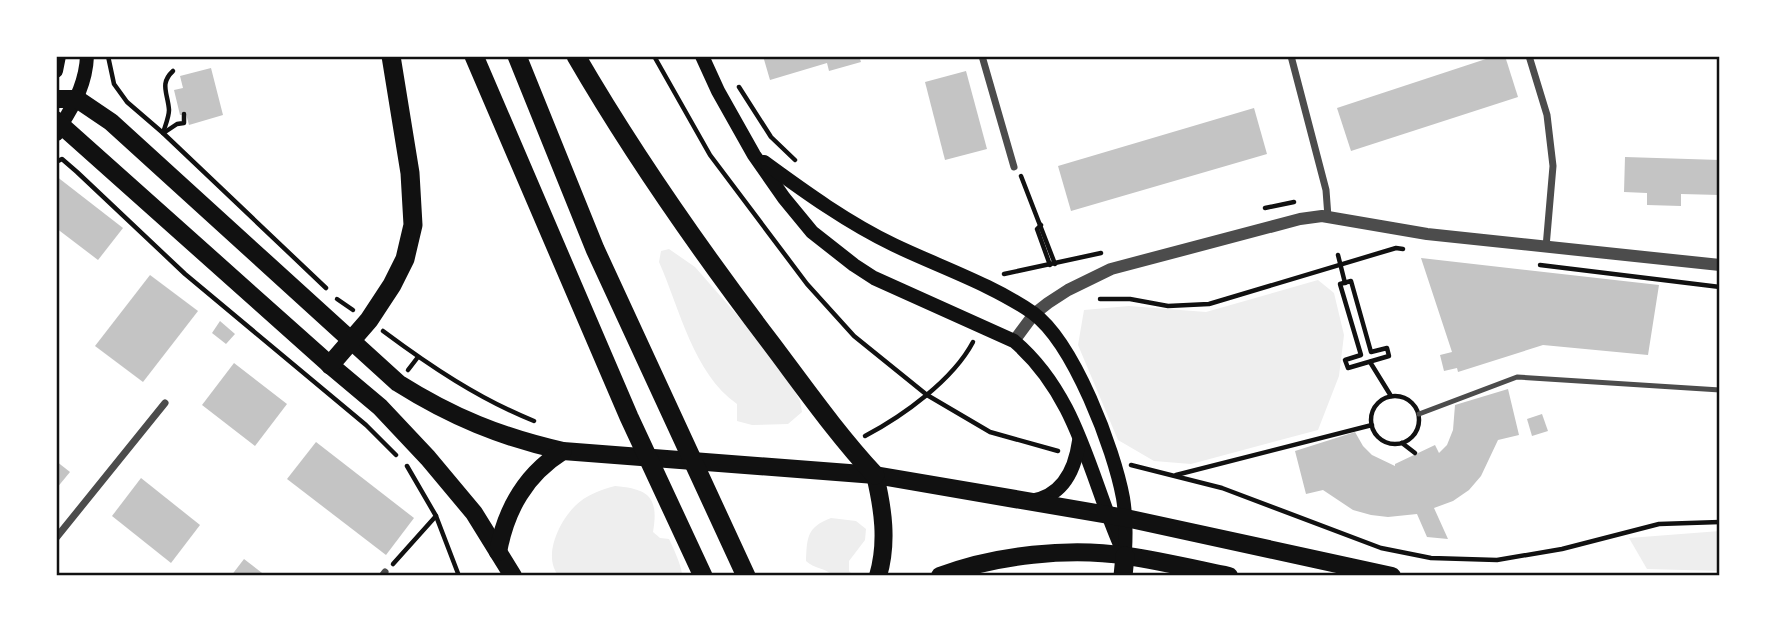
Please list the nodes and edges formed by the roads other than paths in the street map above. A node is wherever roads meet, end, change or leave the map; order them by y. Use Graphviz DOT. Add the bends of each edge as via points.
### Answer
graph roads {
  1 [pos="59,56"];
  2 [pos="87,56"];
  3 [pos="391,56"];
  4 [pos="474,56"];
  5 [pos="517,56"];
  6 [pos="576,56"];
  7 [pos="702,56"];
  8 [pos="982,56"];
  9 [pos="1291,56"];
  10 [pos="1529,56"];
  11 [pos="56,71"];
  12 [pos="56,99"];
  13 [pos="77,99"];
  14 [pos="58,125"];
  15 [pos="754,155"];
  16 [pos="1014,167"];
  17 [pos="1328,217"];
  18 [pos="1546,247"];
  19 [pos="1720,265"];
  20 [pos="1034,314"];
  21 [pos="350,341"];
  22 [pos="1014,341"];
  23 [pos="330,365"];
  24 [pos="1720,390"];
  25 [pos="165,403"];
  26 [pos="1419,414"];
  27 [pos="1080,439"];
  28 [pos="563,451"];
  29 [pos="875,475"];
  30 [pos="1026,502"];
  31 [pos="1107,515"];
  32 [pos="1126,518"];
  33 [pos="56,538"];
  34 [pos="498,552"];
  35 [pos="1125,556"];
  36 [pos="513,576"];
  37 [pos="703,576"];
  38 [pos="746,576"];
  39 [pos="878,576"];
  40 [pos="940,576"];
  41 [pos="1123,576"];
  42 [pos="1228,576"];
  43 [pos="1392,576"];
  1 -- 11 [label="main road"];
  2 -- 13 [label="main road"];
  3 -- 21 [label="highway" via="410,173 413,225 399,272"];
  4 -- 37 [label="highway" via="629,417"];
  5 -- 38 [label="highway" via="595,248"];
  6 -- 29 [label="highway" via="711,264"];
  7 -- 15 [label="main road"];
  8 -- 16 [label="street"];
  9 -- 17 [label="street" via="1326,190"];
  10 -- 18 [label="street" via="1547,115 1553,166"];
  12 -- 13 [label="main road"];
  13 -- 14 [label="main road"];
  13 -- 21 [label="main road" via="127,135"];
  14 -- 23 [label="main road"];
  15 -- 20 [label="main road" via="810,196 891,244 985,286"];
  15 -- 22 [label="main road" via="812,232 854,265"];
  17 -- 18 [label="street"];
  17 -- 20 [label="street" via="1300,219 1111,269 1068,290"];
  18 -- 19 [label="street"];
  20 -- 22 [label="street"];
  20 -- 32 [label="main road" via="1066,351 1082,381 1115,468"];
  21 -- 23 [label="highway"];
  21 -- 28 [label="main road" via="398,383 435,406 523,442"];
  22 -- 27 [label="main road" via="1047,374"];
  23 -- 34 [label="main road" via="380,407 429,458 474,513"];
  24 -- 26 [label="lane" via="1517,377"];
  25 -- 33 [label="street"];
  27 -- 30 [label="main road" via="1071,472 1061,487"];
  27 -- 31 [label="main road"];
  28 -- 29 [label="main road"];
  28 -- 34 [label="main road" via="533,474 519,493 502,530"];
  29 -- 30 [label="main road"];
  29 -- 39 [label="main road" via="885,534"];
  30 -- 31 [label="main road"];
  31 -- 32 [label="main road"];
  31 -- 35 [label="main road"];
  32 -- 35 [label="main road"];
  32 -- 43 [label="main road"];
  34 -- 36 [label="main road"];
  35 -- 40 [label="main road" via="1070,553 1006,559"];
  35 -- 41 [label="highway"];
  35 -- 42 [label="main road"];
}
